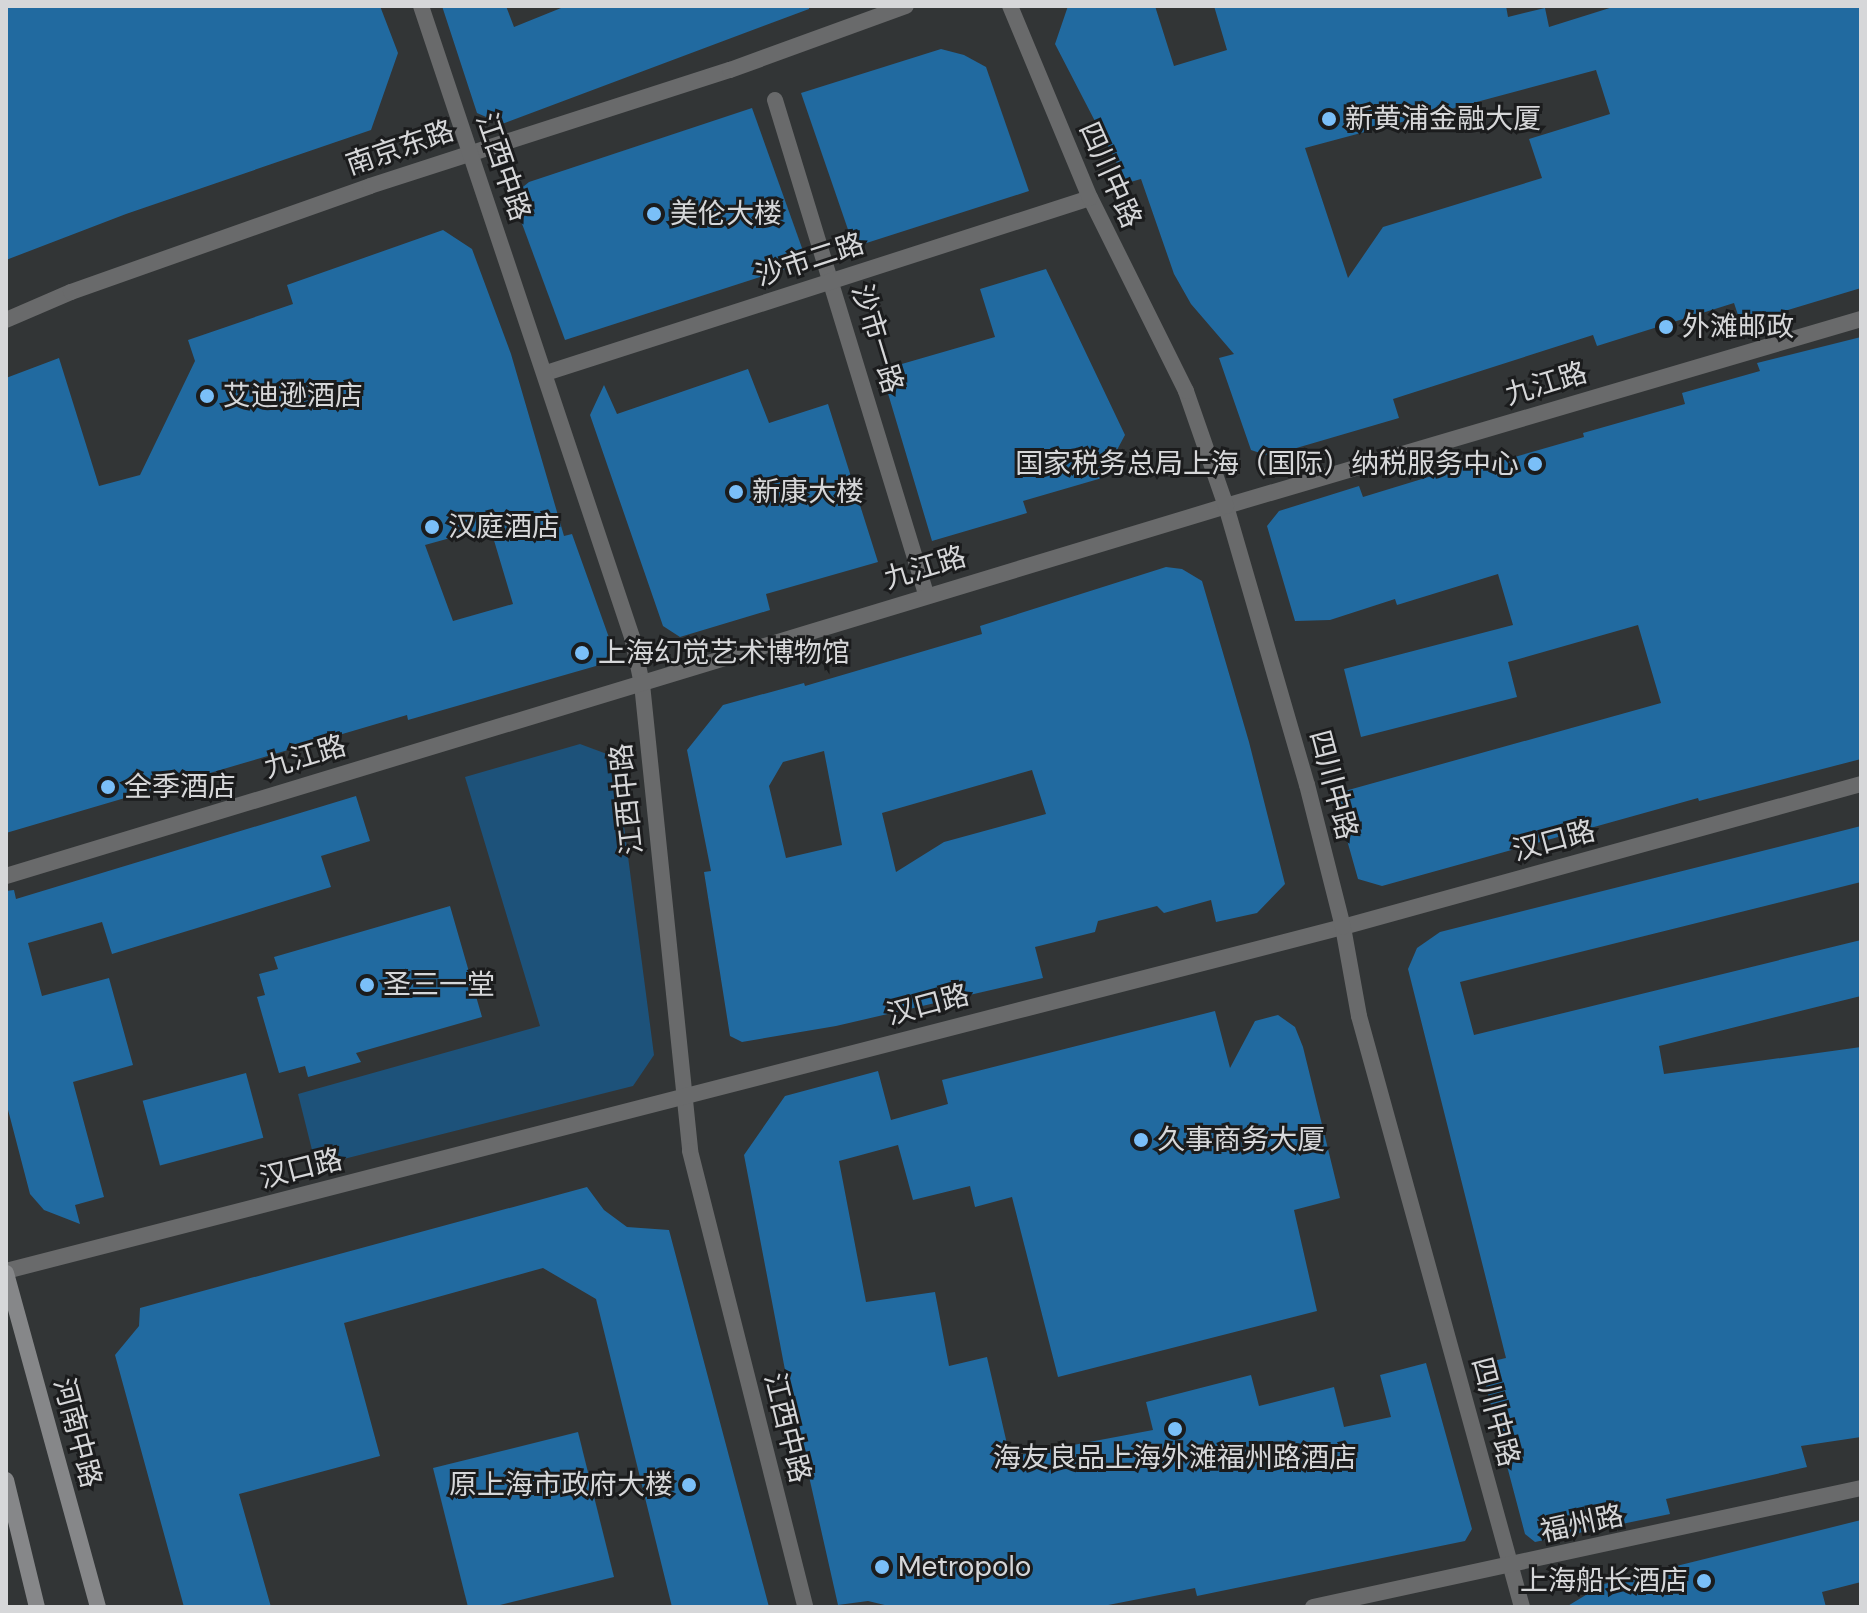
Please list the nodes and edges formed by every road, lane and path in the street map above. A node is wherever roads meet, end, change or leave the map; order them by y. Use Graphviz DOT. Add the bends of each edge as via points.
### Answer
graph roads {
  1 [pos="421,6"];
  2 [pos="906,6"];
  3 [pos="1010,6"];
  4 [pos="775,100"];
  5 [pos="470,152"];
  6 [pos="1090,198"];
  7 [pos="832,280"];
  8 [pos="1861,319"];
  9 [pos="6,320"];
  10 [pos="546,373"];
  11 [pos="1226,506"];
  12 [pos="926,594"];
  13 [pos="642,684"];
  14 [pos="1861,784"];
  15 [pos="6,876"];
  16 [pos="1343,927"];
  17 [pos="684,1096"];
  18 [pos="6,1272"];
  19 [pos="6,1480"];
  20 [pos="1861,1488"];
  21 [pos="1511,1566"];
  22 [pos="37,1607"];
  23 [pos="98,1607"];
  24 [pos="805,1607"];
  25 [pos="1313,1607"];
  26 [pos="1522,1607"];
  1 -- 5 [label="street, 江西中路"];
  2 -- 5 [label="street, 南京东路" via="730,70"];
  3 -- 6 [label="street, 四川中路"];
  4 -- 7 [label="street, 沙市一路"];
  5 -- 9 [label="street, 南京东路" via="71,292"];
  5 -- 10 [label="street, 江西中路"];
  6 -- 7 [label="street, 沙市二路"];
  6 -- 11 [label="street, 四川中路" via="1186,391"];
  7 -- 10 [label="street, 沙市二路"];
  7 -- 12 [label="street, 沙市一路"];
  8 -- 11 [label="street, 九江路"];
  10 -- 13 [label="street, 江西中路" via="632,637"];
  11 -- 12 [label="street, 九江路"];
  11 -- 16 [label="street, 四川中路"];
  12 -- 13 [label="street, 九江路"];
  13 -- 15 [label="street, 九江路"];
  13 -- 17 [label="street, 江西中路"];
  14 -- 16 [label="street, 汉口路"];
  16 -- 17 [label="street, 汉口路"];
  16 -- 21 [label="street, 四川中路" via="1359,1016"];
  17 -- 18 [label="street, 汉口路"];
  17 -- 24 [label="street, 江西中路" via="690,1151"];
  18 -- 23 [label="main road, 河南中路"];
  19 -- 22 [label="main road"];
  20 -- 21 [label="street, 福州路"];
  21 -- 25 [label="street, 福州路"];
  21 -- 26 [label="street, 四川中路"];
}
